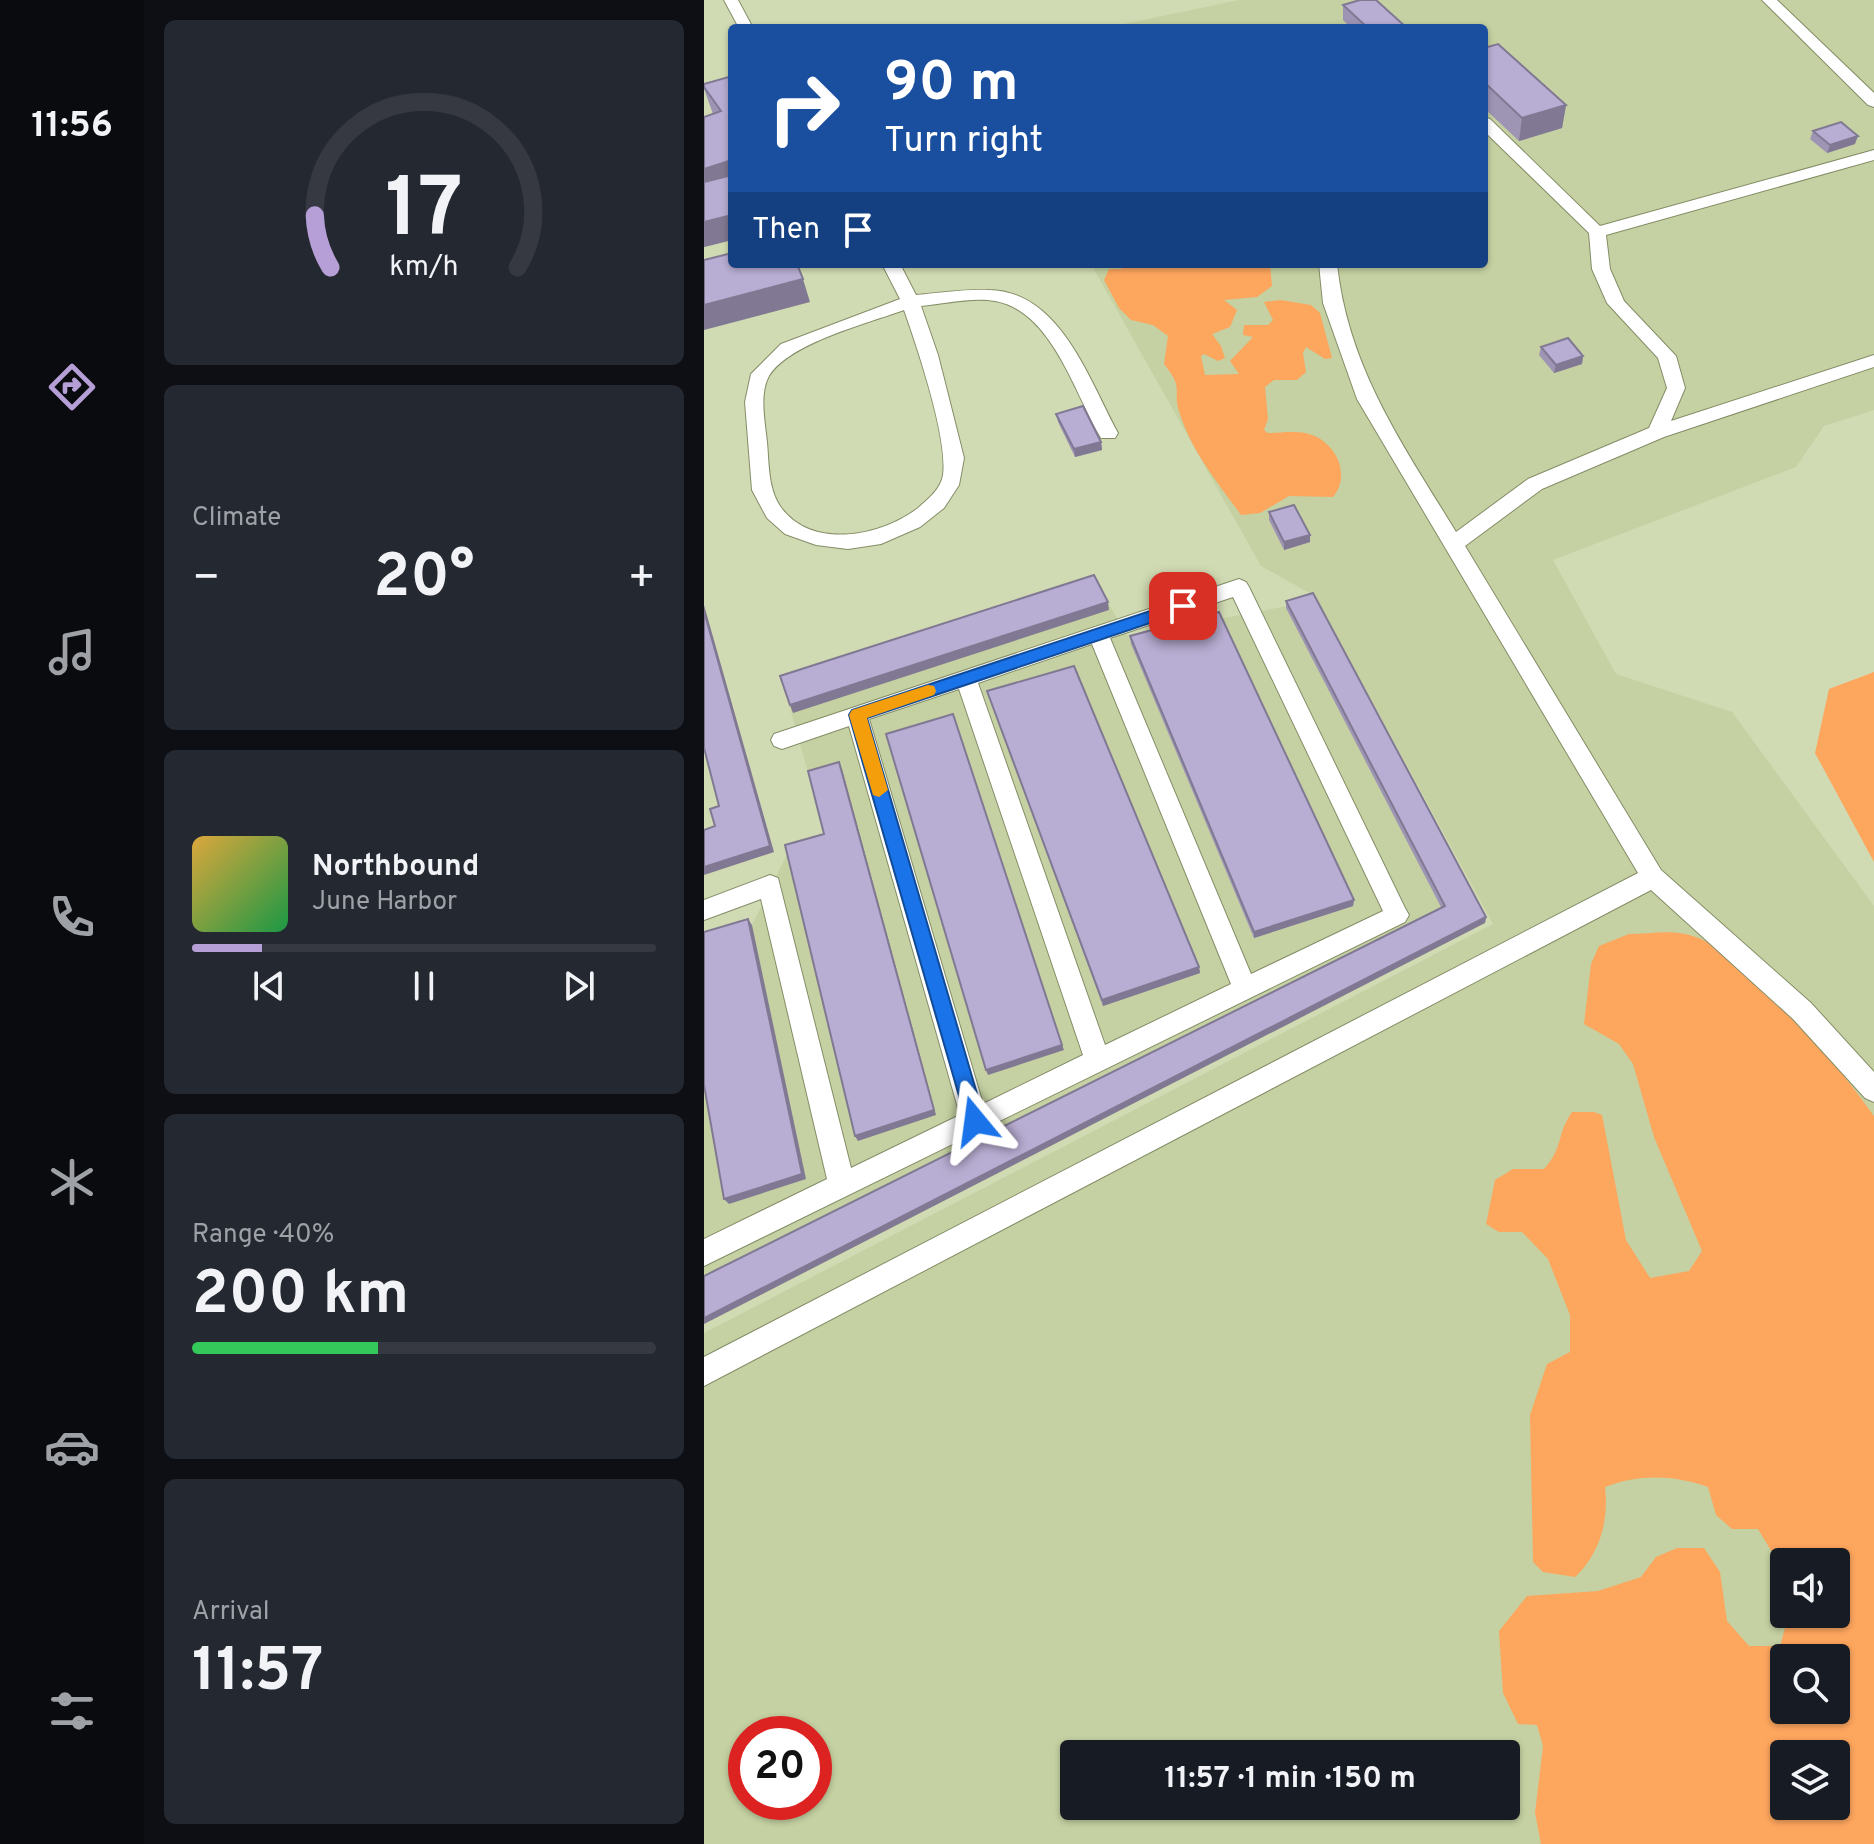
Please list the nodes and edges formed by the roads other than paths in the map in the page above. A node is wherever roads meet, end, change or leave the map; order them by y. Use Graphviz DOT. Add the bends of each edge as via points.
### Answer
graph roads {
  1 [pos="731,0"];
  2 [pos="1769,0"];
  3 [pos="744,24"];
  4 [pos="1874,102"];
  5 [pos="1488,126"];
  6 [pos="1874,155"];
  7 [pos="1597,232"];
  8 [pos="893,268"];
  9 [pos="1328,268"];
  10 [pos="910,301"];
  11 [pos="1874,361"];
  12 [pos="1657,432"];
  13 [pos="1108,433"];
  14 [pos="1453,544"];
  15 [pos="1098,634"];
  16 [pos="966,678"];
  17 [pos="857,715"];
  18 [pos="782,740"];
  19 [pos="1653,877"];
  20 [pos="704,910"];
  21 [pos="1245,989"];
  22 [pos="1098,1061"];
  23 [pos="1874,1090"];
  24 [pos="975,1121"];
  25 [pos="842,1186"];
  26 [pos="704,1253"];
  27 [pos="704,1372"];
  1 -- 3 [label="lane"];
  2 -- 4 [label="lane"];
  5 -- 7 [label="lane"];
  6 -- 7 [label="lane"];
  7 -- 12 [label="lane" via="1601,269 1616,303 1667,356 1676,388"];
  8 -- 10 [label="lane"];
  9 -- 14 [label="lane" via="1332,303 1366,399"];
  10 -- 10 [label="lane" via="787,348 760,374 754,402 762,490 774,513 792,529 848,542 881,537 937,503 952,480 954,458"];
  10 -- 13 [label="lane" via="992,295 1037,313 1054,332"];
  11 -- 12 [label="lane"];
  12 -- 14 [label="lane" via="1535,484"];
  14 -- 19 [label="lane"];
  15 -- 16 [label="lane"];
  15 -- 21 [label="lane"];
  15 -- 21 [label="lane" via="1239,587 1397,915"];
  16 -- 17 [label="lane"];
  16 -- 22 [label="lane"];
  17 -- 18 [label="lane"];
  17 -- 24 [label="lane"];
  19 -- 23 [label="lane" via="1802,1011"];
  19 -- 27 [label="lane"];
  20 -- 25 [label="lane" via="770,885"];
  21 -- 22 [label="lane"];
  22 -- 24 [label="lane"];
  24 -- 25 [label="lane"];
  25 -- 26 [label="lane"];
}
